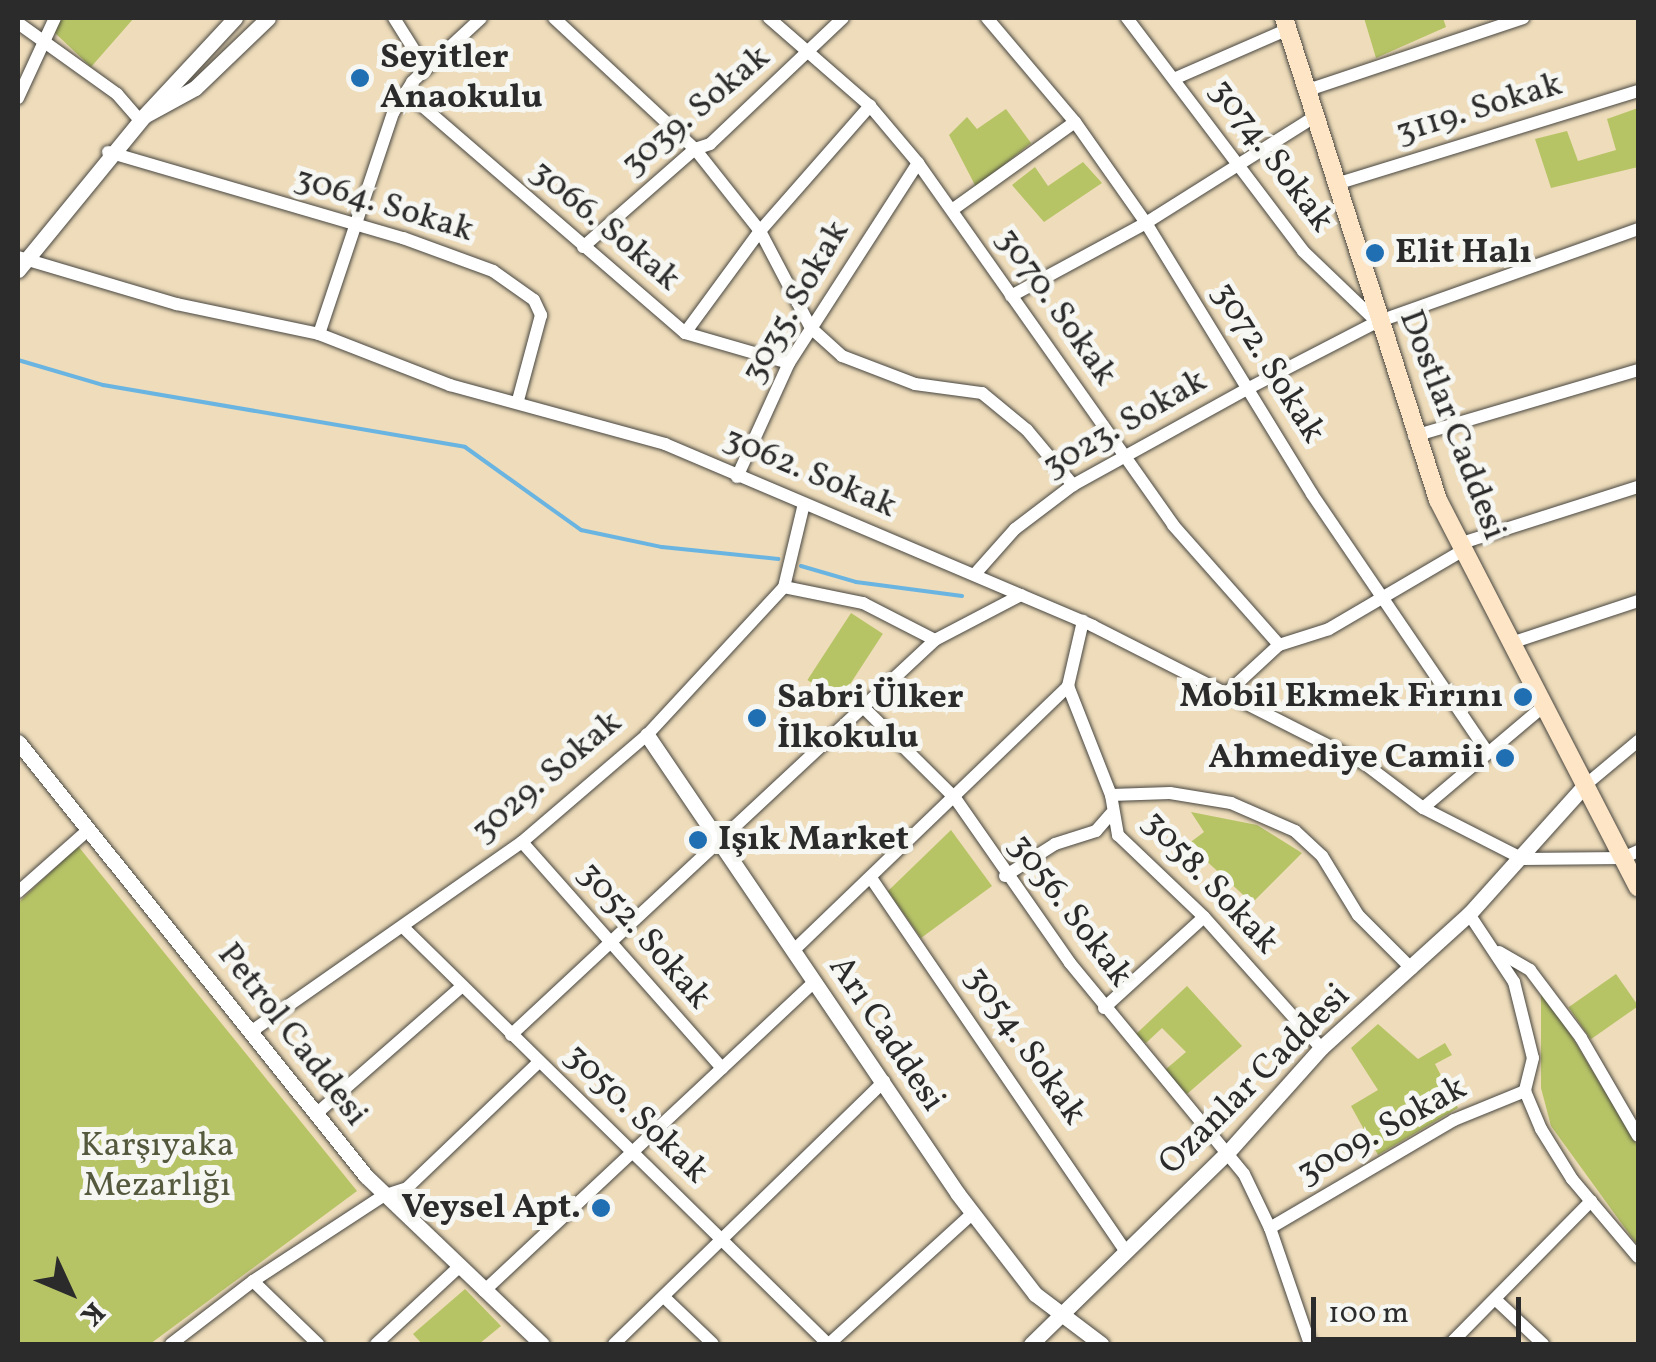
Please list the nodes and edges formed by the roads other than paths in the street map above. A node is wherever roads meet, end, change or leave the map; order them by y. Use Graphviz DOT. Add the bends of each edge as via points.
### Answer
graph roads {
  1 [pos="54,18"];
  2 [pos="235,18"];
  3 [pos="268,18"];
  4 [pos="394,18"];
  5 [pos="482,18"];
  6 [pos="554,18"];
  7 [pos="770,18"];
  8 [pos="843,18"];
  9 [pos="987,18"];
  10 [pos="1127,18"];
  11 [pos="1523,18"];
  12 [pos="18,23"];
  13 [pos="1286,23"];
  14 [pos="43,38"];
  15 [pos="810,54"];
  16 [pos="426,69"];
  17 [pos="1176,78"];
  18 [pos="1308,90"];
  19 [pos="1638,91"];
  20 [pos="406,92"];
  21 [pos="18,98"];
  22 [pos="870,106"];
  23 [pos="1316,116"];
  24 [pos="141,117"];
  25 [pos="1076,122"];
  26 [pos="695,148"];
  27 [pos="108,152"];
  28 [pos="1239,160"];
  29 [pos="918,163"];
  30 [pos="1336,184"];
  31 [pos="952,210"];
  32 [pos="1146,223"];
  33 [pos="354,225"];
  34 [pos="1638,229"];
  35 [pos="760,231"];
  36 [pos="583,246"];
  37 [pos="20,262"];
  38 [pos="1011,296"];
  39 [pos="1377,322"];
  40 [pos="811,328"];
  41 [pos="685,333"];
  42 [pos="320,334"];
  43 [pos="789,363"];
  44 [pos="1638,370"];
  45 [pos="1250,388"];
  46 [pos="518,400"];
  47 [pos="1414,436"];
  48 [pos="1122,455"];
  49 [pos="736,477"];
  50 [pos="1072,485"];
  51 [pos="1638,487"];
  52 [pos="804,504"];
  53 [pos="1461,547"];
  54 [pos="974,574"];
  55 [pos="784,587"];
  56 [pos="1021,595"];
  57 [pos="1384,596"];
  58 [pos="1638,600"];
  59 [pos="1083,621"];
  60 [pos="935,640"];
  61 [pos="1514,642"];
  62 [pos="1279,645"];
  63 [pos="1068,686"];
  64 [pos="1228,692"];
  65 [pos="1546,704"];
  66 [pos="864,708"];
  67 [pos="646,735"];
  68 [pos="1638,741"];
  69 [pos="18,742"];
  70 [pos="1486,750"];
  71 [pos="1583,787"];
  72 [pos="1111,795"];
  73 [pos="955,798"];
  74 [pos="1423,808"];
  75 [pos="1111,814"];
  76 [pos="88,830"];
  77 [pos="716,840"];
  78 [pos="522,842"];
  79 [pos="1631,854"];
  80 [pos="1523,860"];
  81 [pos="1005,876"];
  82 [pos="871,878"];
  83 [pos="1638,887"];
  84 [pos="18,892"];
  85 [pos="1469,914"];
  86 [pos="1204,917"];
  87 [pos="403,927"];
  88 [pos="606,940"];
  89 [pos="794,950"];
  90 [pos="1499,952"];
  91 [pos="1412,968"];
  92 [pos="815,980"];
  93 [pos="460,988"];
  94 [pos="1104,1008"];
  95 [pos="252,1031"];
  96 [pos="511,1036"];
  97 [pos="1320,1048"];
  98 [pos="539,1062"];
  99 [pos="722,1068"];
  100 [pos="884,1081"];
  101 [pos="1526,1091"];
  102 [pos="316,1114"];
  103 [pos="1638,1136"];
  104 [pos="632,1150"];
  105 [pos="1228,1152"];
  106 [pos="383,1196"];
  107 [pos="1591,1201"];
  108 [pos="973,1213"];
  109 [pos="1270,1228"];
  110 [pos="724,1240"];
  111 [pos="1125,1250"];
  112 [pos="1638,1257"];
  113 [pos="459,1268"];
  114 [pos="253,1281"];
  115 [pos="484,1290"];
  116 [pos="665,1298"];
  117 [pos="1494,1299"];
  118 [pos="1066,1312"];
  119 [pos="171,1344"];
  120 [pos="318,1344"];
  121 [pos="376,1344"];
  122 [pos="542,1344"];
  123 [pos="614,1344"];
  124 [pos="713,1344"];
  125 [pos="828,1344"];
  126 [pos="1031,1344"];
  127 [pos="1101,1344"];
  128 [pos="1310,1344"];
  129 [pos="1450,1344"];
  130 [pos="1544,1344"];
  1 -- 14 [label="street"];
  2 -- 24 [label="street"];
  3 -- 24 [label="street" via="195,88"];
  4 -- 16 [label="street"];
  5 -- 16 [label="street"];
  6 -- 26 [label="street"];
  7 -- 15 [label="street, 3070. Sokak"];
  8 -- 15 [label="street, 3039. Sokak"];
  9 -- 25 [label="street, 3072. Sokak"];
  10 -- 17 [label="street, 3074. Sokak"];
  11 -- 18 [label="street"];
  12 -- 14 [label="street"];
  13 -- 17 [label="street"];
  13 -- 18 [label="main road, Dostlar Caddesi"];
  14 -- 21 [label="street"];
  14 -- 24 [label="street"];
  15 -- 22 [label="street, 3070. Sokak"];
  15 -- 26 [label="street, 3039. Sokak" via="710,144"];
  16 -- 20 [label="street"];
  17 -- 28 [label="street, 3074. Sokak"];
  18 -- 23 [label="main road, Dostlar Caddesi"];
  19 -- 30 [label="street, 3119. Sokak"];
  20 -- 33 [label="street"];
  20 -- 36 [label="street, 3066. Sokak"];
  22 -- 29 [label="street, 3070. Sokak"];
  22 -- 35 [label="street"];
  23 -- 28 [label="street"];
  23 -- 30 [label="main road, Dostlar Caddesi"];
  24 -- 27 [label="street"];
  25 -- 31 [label="street"];
  25 -- 32 [label="street, 3072. Sokak"];
  26 -- 35 [label="street"];
  26 -- 36 [label="street, 3039. Sokak"];
  27 -- 33 [label="street, 3064. Sokak"];
  27 -- 37 [label="street"];
  28 -- 32 [label="street"];
  28 -- 39 [label="street, 3074. Sokak" via="1303,251"];
  29 -- 31 [label="street, 3070. Sokak"];
  29 -- 40 [label="street, 3035. Sokak"];
  30 -- 39 [label="main road, Dostlar Caddesi"];
  31 -- 38 [label="street, 3070. Sokak"];
  32 -- 38 [label="street"];
  32 -- 45 [label="street, 3072. Sokak"];
  33 -- 42 [label="street"];
  33 -- 46 [label="street, 3064. Sokak" via="452,253 534,300 541,315"];
  34 -- 39 [label="street, 3023. Sokak"];
  35 -- 40 [label="street"];
  35 -- 41 [label="street"];
  36 -- 41 [label="street, 3066. Sokak"];
  37 -- 42 [label="street, 3062. Sokak"];
  38 -- 48 [label="street, 3070. Sokak"];
  39 -- 45 [label="street, 3023. Sokak"];
  39 -- 47 [label="main road, Dostlar Caddesi"];
  40 -- 43 [label="street, 3035. Sokak"];
  40 -- 50 [label="street" via="842,356 880,372 982,393 1027,430"];
  41 -- 43 [label="street, 3066. Sokak"];
  42 -- 46 [label="street, 3062. Sokak" via="450,385"];
  43 -- 49 [label="street, 3035. Sokak"];
  44 -- 47 [label="street"];
  45 -- 48 [label="street, 3023. Sokak"];
  45 -- 57 [label="street, 3072. Sokak" via="1312,494"];
  46 -- 49 [label="street, 3062. Sokak" via="664,444"];
  47 -- 53 [label="main road, Dostlar Caddesi"];
  48 -- 50 [label="street, 3023. Sokak"];
  48 -- 62 [label="street, 3070. Sokak" via="1173,525"];
  49 -- 52 [label="street, 3062. Sokak"];
  50 -- 54 [label="street, 3023. Sokak" via="1015,529"];
  51 -- 53 [label="street"];
  52 -- 54 [label="street, 3062. Sokak"];
  52 -- 55 [label="street, 3029. Sokak"];
  53 -- 57 [label="street"];
  53 -- 61 [label="main road, Dostlar Caddesi"];
  54 -- 56 [label="street, 3062. Sokak"];
  55 -- 60 [label="street" via="862,603"];
  55 -- 67 [label="street, 3029. Sokak"];
  56 -- 59 [label="street, 3062. Sokak"];
  56 -- 60 [label="street"];
  57 -- 62 [label="street" via="1329,629"];
  57 -- 70 [label="street, 3072. Sokak"];
  58 -- 61 [label="street"];
  59 -- 63 [label="street"];
  59 -- 64 [label="street, 3062. Sokak"];
  60 -- 66 [label="street"];
  61 -- 65 [label="main road, Dostlar Caddesi"];
  62 -- 64 [label="street"];
  63 -- 72 [label="street, 3058. Sokak"];
  63 -- 73 [label="street"];
  64 -- 74 [label="street, 3062. Sokak" via="1365,764"];
  65 -- 70 [label="street"];
  65 -- 71 [label="main road, Dostlar Caddesi"];
  66 -- 73 [label="street, 3056. Sokak"];
  66 -- 77 [label="street"];
  67 -- 77 [label="street, Arı Caddesi"];
  67 -- 78 [label="street, 3029. Sokak"];
  68 -- 71 [label="street"];
  69 -- 76 [label="street, Petrol Caddesi"];
  70 -- 74 [label="street"];
  71 -- 79 [label="main road, Dostlar Caddesi"];
  71 -- 80 [label="street, Ozanlar Caddesi"];
  72 -- 75 [label="street, 3058. Sokak"];
  72 -- 91 [label="street" via="1170,793 1230,804 1295,831 1338,877 1358,915"];
  73 -- 81 [label="street, 3056. Sokak"];
  73 -- 82 [label="street"];
  74 -- 80 [label="street, 3062. Sokak"];
  75 -- 81 [label="street" via="1096,830 1055,844"];
  75 -- 86 [label="street, 3058. Sokak" via="1118,835"];
  76 -- 84 [label="street"];
  76 -- 95 [label="street, Petrol Caddesi"];
  77 -- 88 [label="street"];
  77 -- 89 [label="street, Arı Caddesi"];
  78 -- 87 [label="street, 3029. Sokak"];
  78 -- 88 [label="street, 3052. Sokak"];
  79 -- 80 [label="street"];
  79 -- 83 [label="main road, Dostlar Caddesi"];
  80 -- 85 [label="street, Ozanlar Caddesi"];
  81 -- 94 [label="street, 3056. Sokak"];
  82 -- 89 [label="street"];
  82 -- 111 [label="street, 3054. Sokak"];
  85 -- 90 [label="street"];
  85 -- 91 [label="street, Ozanlar Caddesi"];
  86 -- 94 [label="street"];
  86 -- 97 [label="street, 3058. Sokak"];
  87 -- 93 [label="street, 3050. Sokak"];
  87 -- 95 [label="street, 3029. Sokak"];
  88 -- 96 [label="street"];
  88 -- 99 [label="street, 3052. Sokak"];
  89 -- 92 [label="street, Arı Caddesi"];
  90 -- 101 [label="street" via="1514,982 1533,1058"];
  90 -- 103 [label="street" via="1540,983"];
  91 -- 97 [label="street, Ozanlar Caddesi"];
  92 -- 99 [label="street"];
  92 -- 100 [label="street, Arı Caddesi"];
  93 -- 96 [label="street, 3050. Sokak"];
  93 -- 102 [label="street"];
  94 -- 105 [label="street, 3056. Sokak"];
  95 -- 102 [label="street, Petrol Caddesi"];
  96 -- 98 [label="street, 3050. Sokak"];
  97 -- 105 [label="street, Ozanlar Caddesi"];
  98 -- 104 [label="street, 3050. Sokak"];
  98 -- 106 [label="street" via="407,1188"];
  99 -- 104 [label="street"];
  100 -- 108 [label="street, Arı Caddesi"];
  100 -- 110 [label="street"];
  101 -- 107 [label="street" via="1541,1130"];
  101 -- 109 [label="street, 3009. Sokak" via="1454,1120"];
  102 -- 106 [label="street, Petrol Caddesi"];
  104 -- 110 [label="street, 3050. Sokak"];
  104 -- 115 [label="street"];
  105 -- 109 [label="street, 3056. Sokak"];
  105 -- 111 [label="street, Ozanlar Caddesi"];
  106 -- 113 [label="street, Petrol Caddesi"];
  106 -- 114 [label="street"];
  107 -- 112 [label="street"];
  107 -- 117 [label="street"];
  108 -- 118 [label="street, Arı Caddesi" via="1035,1294"];
  108 -- 125 [label="street"];
  109 -- 128 [label="street, 3056. Sokak"];
  110 -- 116 [label="street"];
  110 -- 125 [label="street, 3050. Sokak"];
  111 -- 118 [label="street, Ozanlar Caddesi"];
  113 -- 115 [label="street, Petrol Caddesi"];
  113 -- 121 [label="street"];
  114 -- 119 [label="street"];
  114 -- 120 [label="street"];
  115 -- 122 [label="street, Petrol Caddesi"];
  116 -- 123 [label="street"];
  116 -- 124 [label="street"];
  117 -- 129 [label="street"];
  117 -- 130 [label="street"];
  118 -- 126 [label="street, Ozanlar Caddesi"];
  118 -- 127 [label="street, Arı Caddesi"];
}
